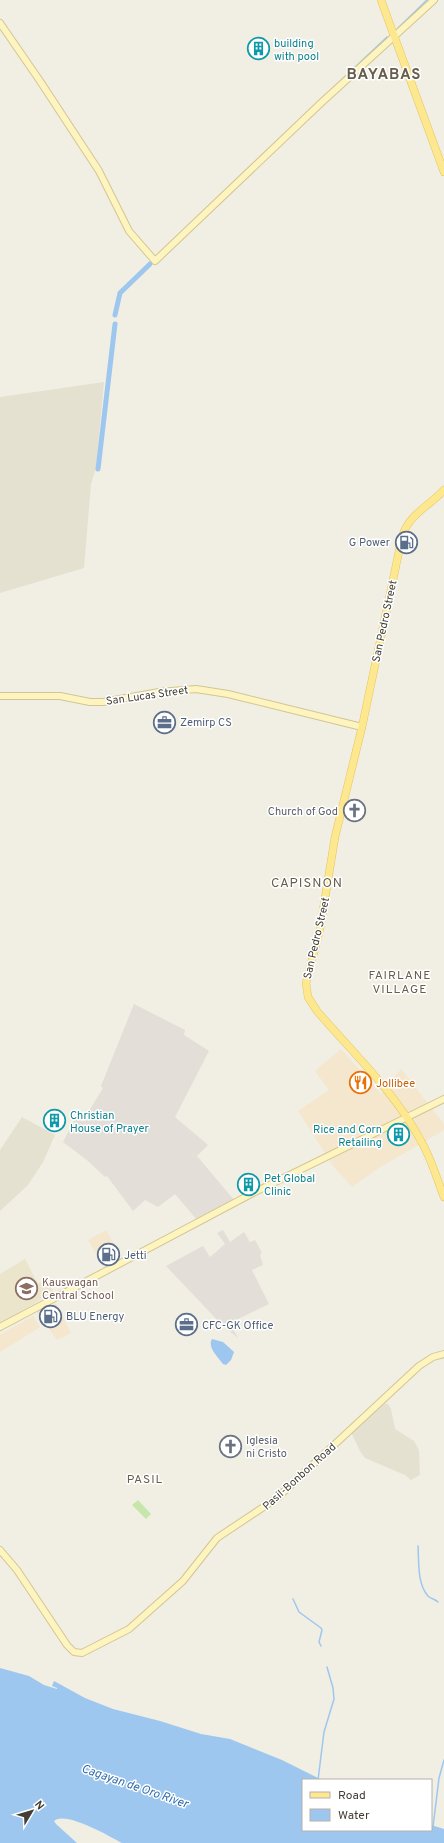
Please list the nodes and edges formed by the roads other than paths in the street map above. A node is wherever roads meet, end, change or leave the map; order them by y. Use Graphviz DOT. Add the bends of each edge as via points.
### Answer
graph roads {
  1 [pos="381,0"];
  2 [pos="434,0"];
  3 [pos="0,23"];
  4 [pos="394,36"];
  5 [pos="444,172"];
  6 [pos="443,492"];
  7 [pos="0,696"];
  8 [pos="362,727"];
  9 [pos="444,1099"];
  10 [pos="407,1119"];
  11 [pos="444,1198"];
  12 [pos="0,1327"];
  13 [pos="444,1354"];
  14 [pos="0,1550"];
  1 -- 4 [label="main road"];
  2 -- 4 [label="street"];
  3 -- 4 [label="street" via="98,171 129,231 155,262"];
  4 -- 5 [label="main road"];
  6 -- 8 [label="main road, San Pedro Street" via="415,514 404,532"];
  7 -- 8 [label="street, San Lucas Street" via="60,696 103,702 159,692 196,689 228,694"];
  8 -- 10 [label="main road, San Pedro Street" via="335,837 322,917 308,970 306,989 316,1011 384,1087"];
  9 -- 10 [label="street"];
  10 -- 11 [label="main road, San Pedro Street" via="422,1142"];
  10 -- 12 [label="street" via="255,1192"];
  13 -- 14 [label="street, Pasil-Bonbon Road" via="433,1357 419,1366 267,1506 217,1538 183,1581 129,1629 78,1654 67,1645 17,1570"];
}
